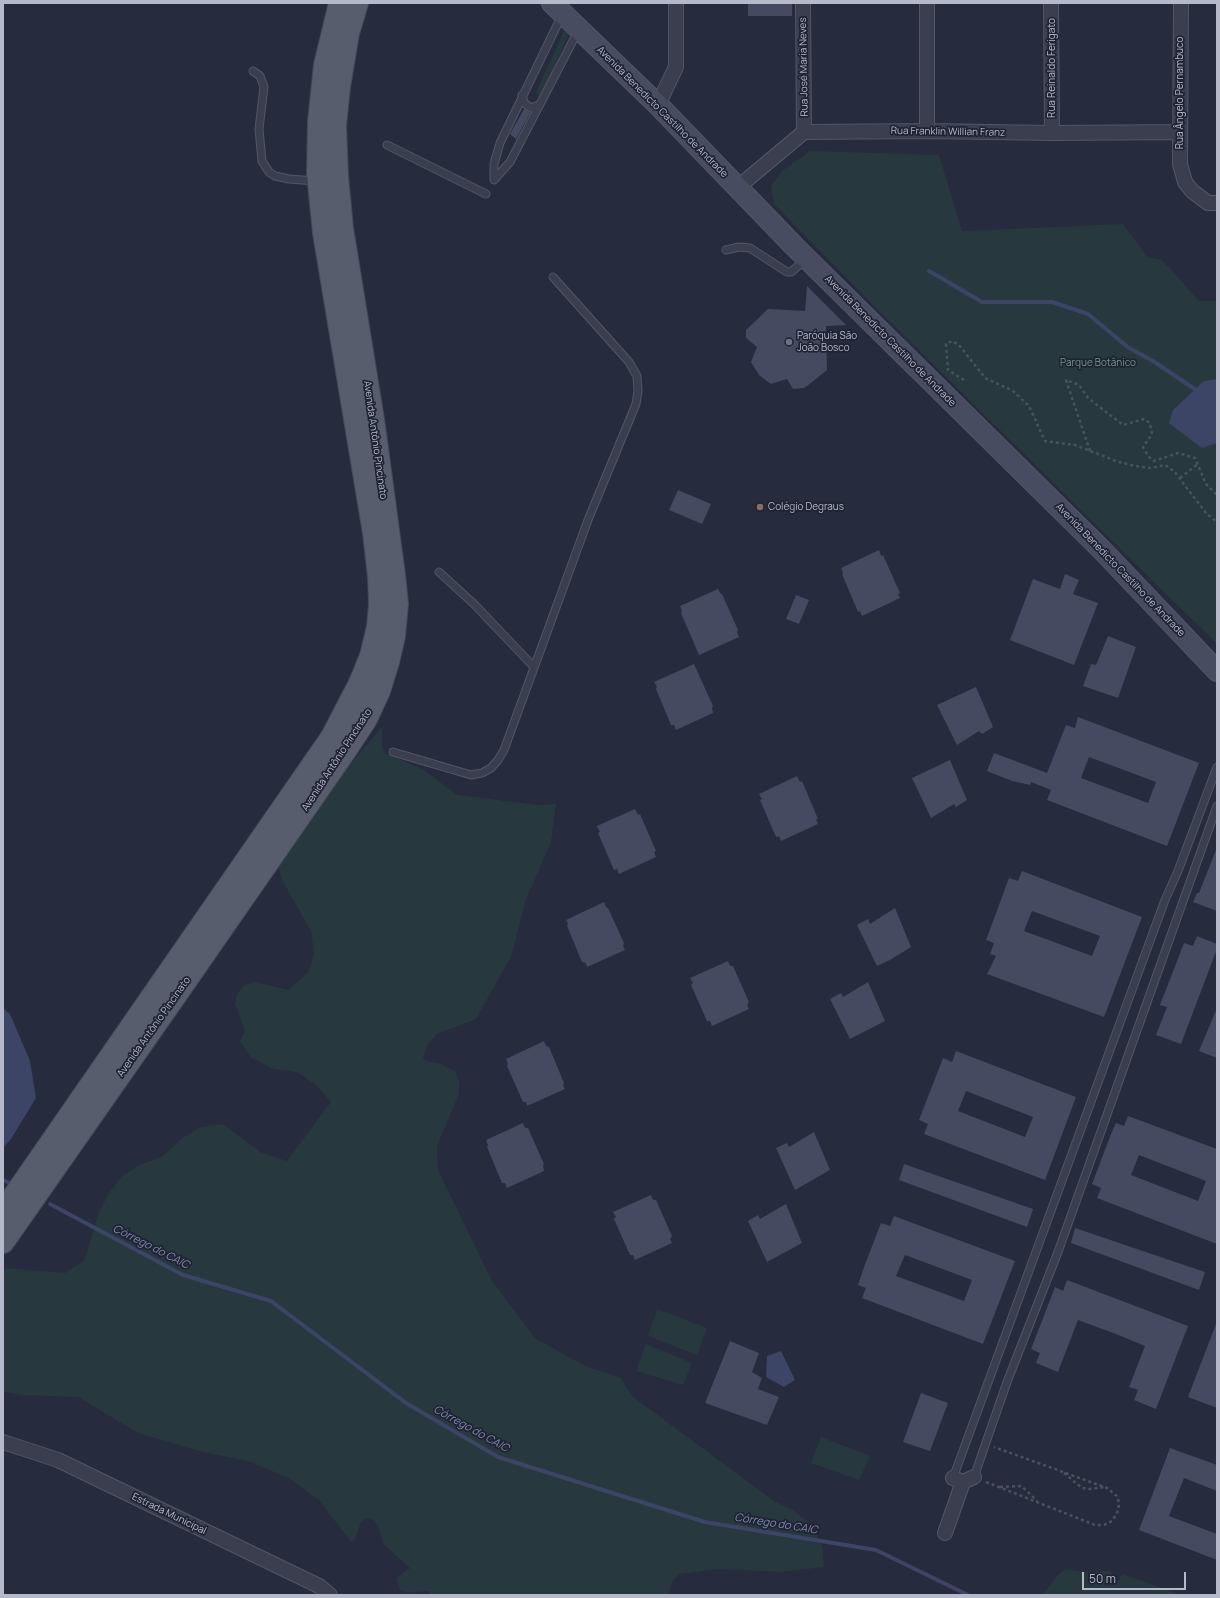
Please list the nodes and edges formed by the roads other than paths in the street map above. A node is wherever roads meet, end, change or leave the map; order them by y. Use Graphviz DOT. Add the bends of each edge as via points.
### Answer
graph roads {
  1 [pos="340,3"];
  2 [pos="357,3"];
  3 [pos="676,3"];
  4 [pos="803,3"];
  5 [pos="927,3"];
  6 [pos="1051,3"];
  7 [pos="1181,3"];
  8 [pos="557,6"];
  9 [pos="579,29"];
  10 [pos="253,71"];
  11 [pos="522,95"];
  12 [pos="539,105"];
  13 [pos="658,105"];
  14 [pos="927,130"];
  15 [pos="804,132"];
  16 [pos="1179,132"];
  17 [pos="1052,133"];
  18 [pos="387,145"];
  19 [pos="319,181"];
  20 [pos="737,188"];
  21 [pos="486,194"];
  22 [pos="1217,203"];
  23 [pos="726,250"];
  24 [pos="807,259"];
  25 [pos="553,277"];
  26 [pos="439,572"];
  27 [pos="533,666"];
  28 [pos="1217,671"];
  29 [pos="393,752"];
  30 [pos="1217,768"];
  31 [pos="1217,806"];
  32 [pos="3,1212"];
  33 [pos="3,1242"];
  34 [pos="3,1442"];
  35 [pos="963,1479"];
  36 [pos="945,1533"];
  37 [pos="330,1595"];
  1 -- 19 [label="main road, Avenida Antônio Pincinato" via="325,65 319,122"];
  2 -- 33 [label="main road, Avenida Antônio Pincinato" via="348,34 339,87 335,125 337,176 342,228 374,426 394,575 397,604 388,662 379,691 366,719 343,754"];
  3 -- 13 [label="street" via="676,67"];
  4 -- 15 [label="street, Rua José Maria Neves"];
  5 -- 14 [label="street"];
  6 -- 17 [label="street, Rua Reinaldo Ferigato"];
  7 -- 16 [label="street, Rua Ângelo Pernambuco"];
  8 -- 9 [label="main road, Avenida Benedicto Castilho de Andrade"];
  8 -- 11 [label="lane"];
  9 -- 12 [label="lane"];
  9 -- 13 [label="main road, Avenida Benedicto Castilho de Andrade"];
  10 -- 19 [label="lane" via="260,76 264,87 259,129 262,161 275,176"];
  11 -- 12 [label="lane" via="524,103 531,108"];
  11 -- 12 [label="lane" via="500,143 494,164 494,180 510,162"];
  13 -- 20 [label="main road, Avenida Benedicto Castilho de Andrade"];
  14 -- 15 [label="street, Rua Franklin Willian Franz"];
  14 -- 17 [label="street, Rua Franklin Willian Franz"];
  15 -- 20 [label="street"];
  16 -- 17 [label="street, Rua Franklin Willian Franz"];
  16 -- 22 [label="street, Rua Ângelo Pernambuco" via="1180,164 1184,182 1200,198 1208,203"];
  18 -- 21 [label="lane"];
  19 -- 32 [label="main road, Avenida Antônio Pincinato" via="324,233 374,533 379,577 378,627 371,656 332,737"];
  20 -- 24 [label="main road, Avenida Benedicto Castilho de Andrade"];
  23 -- 24 [label="lane" via="750,248 787,272 791,272"];
  24 -- 28 [label="main road, Avenida Benedicto Castilho de Andrade" via="1102,550"];
  25 -- 27 [label="lane" via="628,362 637,376 638,391 630,422 588,520"];
  26 -- 27 [label="lane" via="474,604"];
  27 -- 29 [label="lane" via="504,750 491,768 471,775"];
  30 -- 35 [label="lane" via="1165,900"];
  31 -- 35 [label="lane" via="1058,1252 1007,1382 986,1444"];
  34 -- 37 [label="street, Estrada Municipal" via="58,1460 319,1586"];
  35 -- 36 [label="street"];
}
